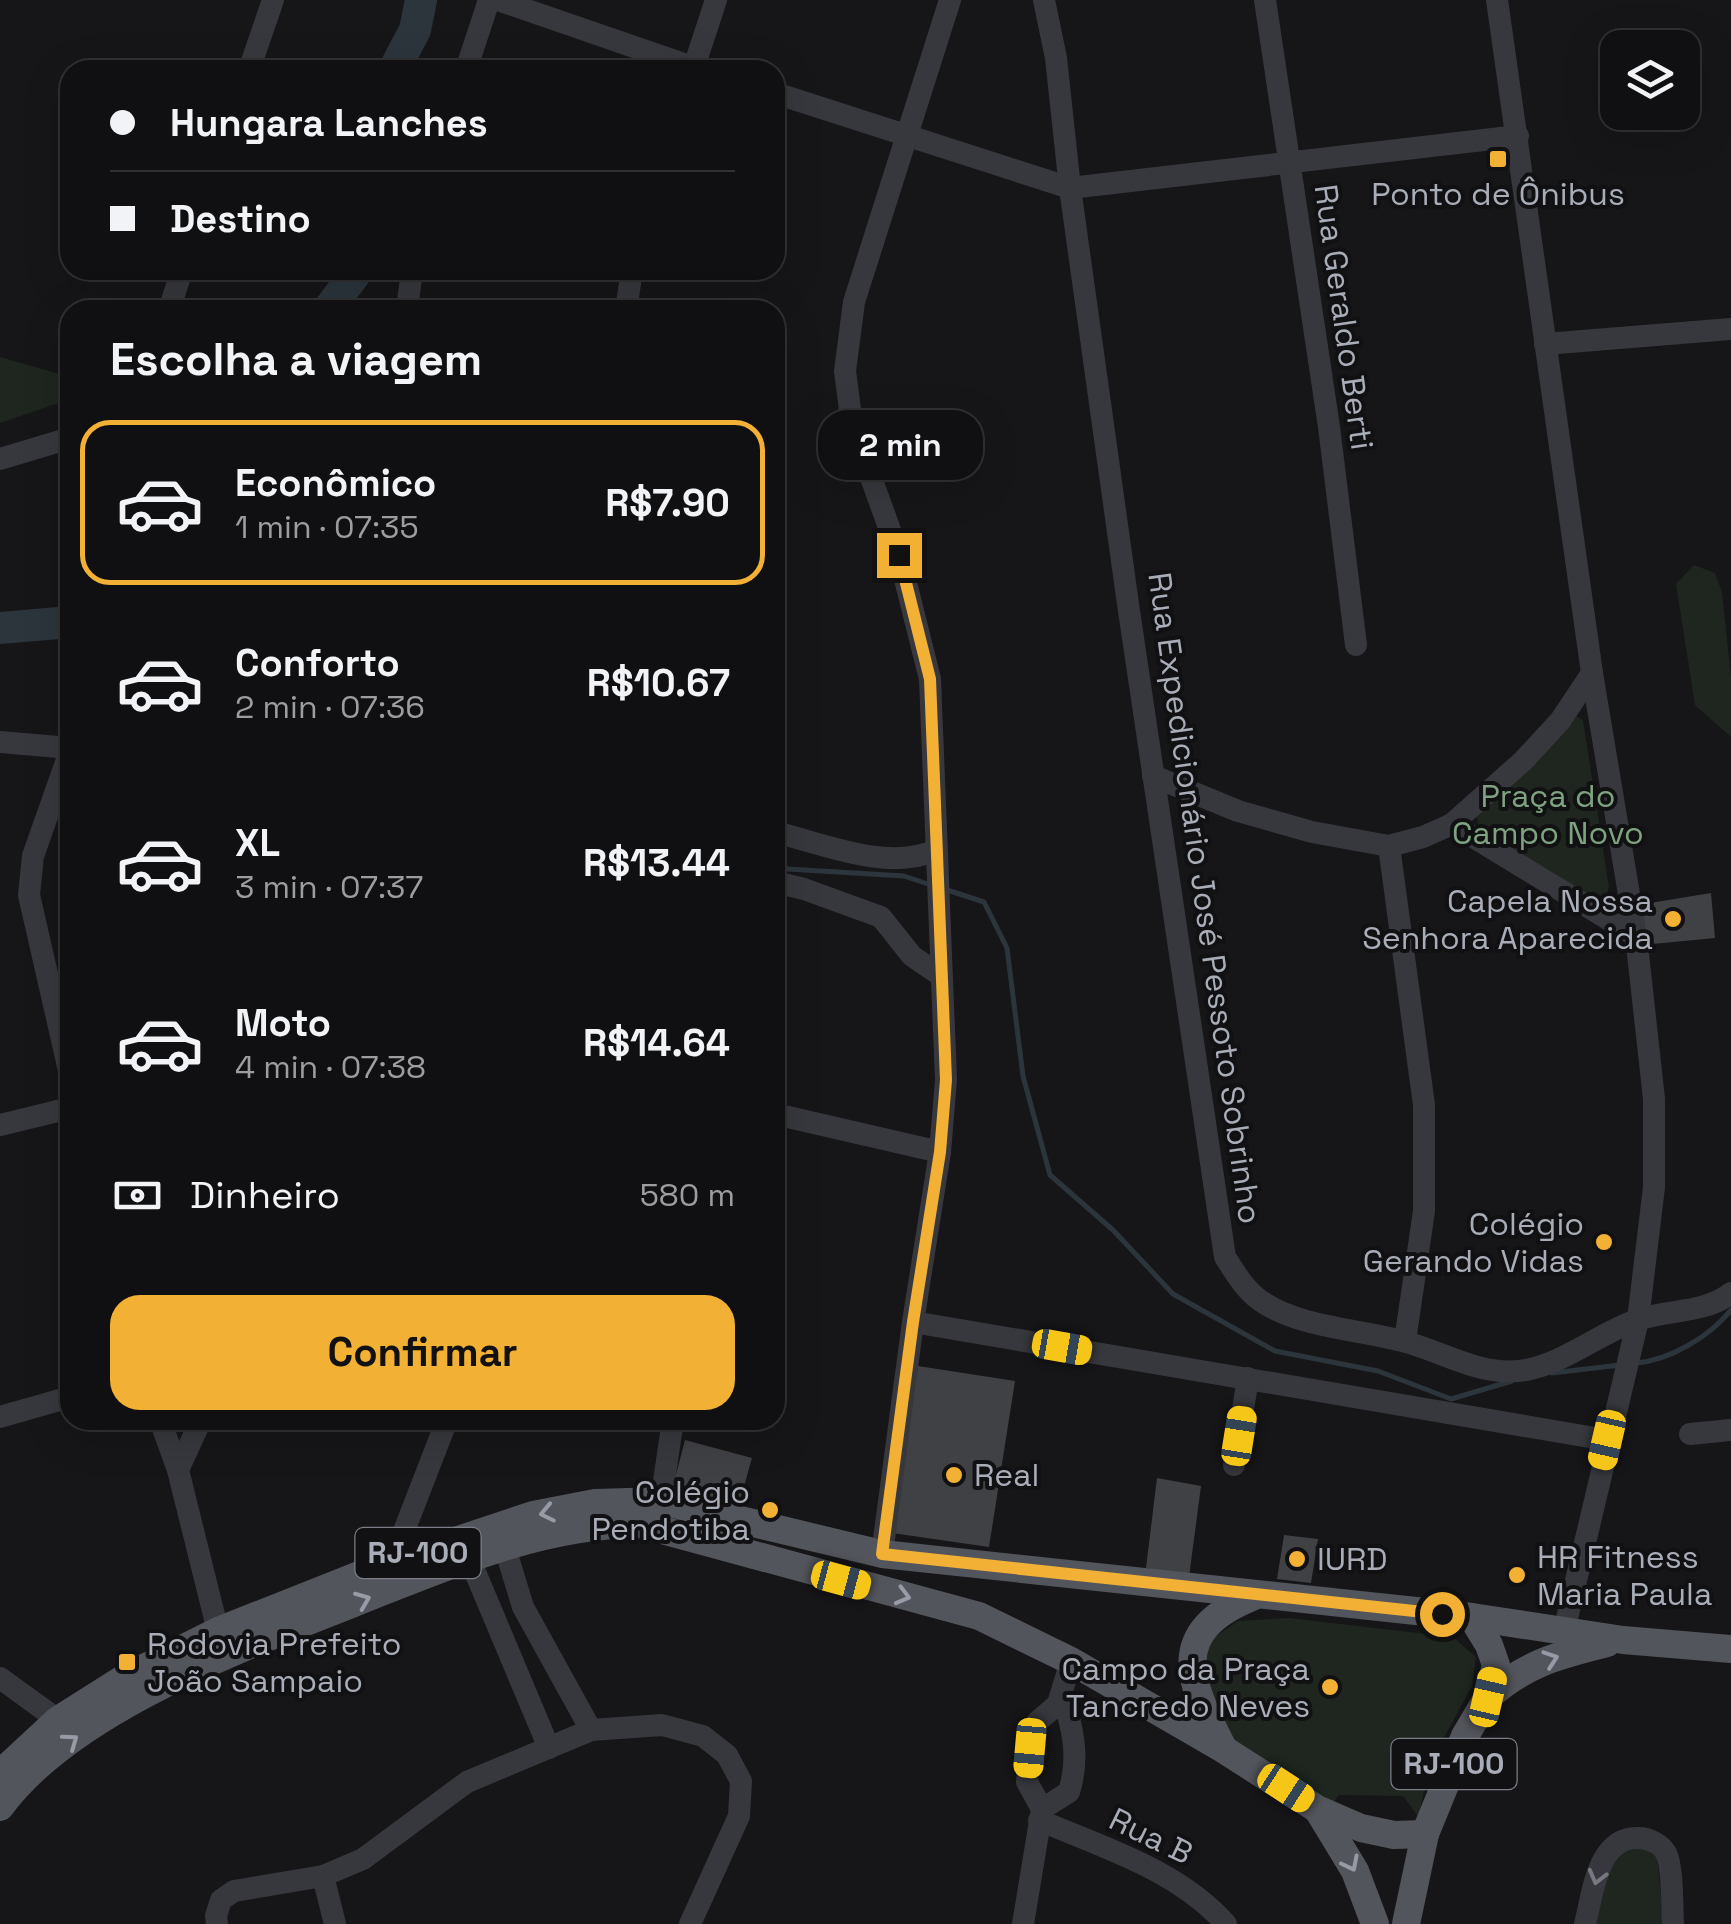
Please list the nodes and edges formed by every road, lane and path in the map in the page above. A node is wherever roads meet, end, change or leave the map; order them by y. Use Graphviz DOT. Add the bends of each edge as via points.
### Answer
graph roads {
  1 [pos="272,0"];
  2 [pos="489,0"];
  3 [pos="498,0"];
  4 [pos="716,0"];
  5 [pos="950,0"];
  6 [pos="1044,0"];
  7 [pos="1265,0"];
  8 [pos="1497,0"];
  9 [pos="252,60"];
  10 [pos="469,60"];
  11 [pos="670,60"];
  12 [pos="699,60"];
  13 [pos="785,96"];
  14 [pos="907,136"];
  15 [pos="1518,136"];
  16 [pos="1288,162"];
  17 [pos="1070,188"];
  18 [pos="1731,329"];
  19 [pos="1545,344"];
  20 [pos="60,441"];
  21 [pos="0,458"];
  22 [pos="1356,645"];
  23 [pos="1592,673"];
  24 [pos="0,742"];
  25 [pos="60,749"];
  26 [pos="1153,776"];
  27 [pos="60,779"];
  28 [pos="1452,824"];
  29 [pos="785,835"];
  30 [pos="1389,846"];
  31 [pos="936,854"];
  32 [pos="785,884"];
  33 [pos="1636,936"];
  34 [pos="940,976"];
  35 [pos="60,1031"];
  36 [pos="60,1111"];
  37 [pos="785,1116"];
  38 [pos="0,1126"];
  39 [pos="940,1152"];
  40 [pos="1731,1292"];
  41 [pos="1638,1320"];
  42 [pos="913,1322"];
  43 [pos="1405,1341"];
  44 [pos="1248,1378"];
  45 [pos="60,1400"];
  46 [pos="0,1416"];
  47 [pos="164,1430"];
  48 [pos="196,1430"];
  49 [pos="443,1430"];
  50 [pos="672,1430"];
  51 [pos="1731,1430"];
  52 [pos="1690,1434"];
  53 [pos="1607,1440"];
  54 [pos="1234,1465"];
  55 [pos="178,1470"];
  56 [pos="661,1500"];
  57 [pos="504,1548"];
  58 [pos="882,1554"];
  59 [pos="470,1560"];
  60 [pos="392,1562"];
  61 [pos="988,1567"];
  62 [pos="1254,1596"];
  63 [pos="979,1616"];
  64 [pos="1472,1617"];
  65 [pos="1564,1630"];
  66 [pos="218,1631"];
  67 [pos="1624,1640"];
  68 [pos="1731,1649"];
  69 [pos="1072,1661"];
  70 [pos="0,1678"];
  71 [pos="1488,1697"];
  72 [pos="1058,1704"];
  73 [pos="58,1720"];
  74 [pos="591,1730"];
  75 [pos="549,1748"];
  76 [pos="1223,1749"];
  77 [pos="0,1774"];
  78 [pos="0,1807"];
  79 [pos="1317,1808"];
  80 [pos="1040,1814"];
  81 [pos="1425,1834"];
  82 [pos="323,1876"];
  83 [pos="217,1924"];
  84 [pos="335,1924"];
  85 [pos="690,1924"];
  86 [pos="1023,1924"];
  87 [pos="1226,1924"];
  88 [pos="1375,1924"];
  89 [pos="1406,1924"];
  90 [pos="1585,1924"];
  91 [pos="1673,1924"];
  1 -- 9 [label="street"];
  2 -- 10 [label="street"];
  3 -- 11 [label="street"];
  4 -- 12 [label="street"];
  5 -- 14 [label="street"];
  6 -- 17 [label="street, Rua Expedicionário José Pessoto Sobrinho"];
  7 -- 16 [label="street, Rua Geraldo Berti"];
  8 -- 15 [label="street"];
  13 -- 14 [label="street"];
  14 -- 17 [label="street"];
  14 -- 31 [label="street" via="854,302 845,371 852,425 899,555 930,679"];
  15 -- 16 [label="street"];
  15 -- 19 [label="street"];
  16 -- 17 [label="street"];
  16 -- 22 [label="street, Rua Geraldo Berti"];
  17 -- 26 [label="street, Rua Expedicionário José Pessoto Sobrinho"];
  18 -- 19 [label="street"];
  19 -- 23 [label="street"];
  20 -- 21 [label="street"];
  23 -- 28 [label="street" via="1523,761"];
  23 -- 33 [label="street"];
  24 -- 25 [label="street"];
  26 -- 30 [label="street" via="1238,811"];
  26 -- 43 [label="street, Rua Expedicionário José Pessoto Sobrinho" via="1225,1257 1262,1302 1294,1318"];
  27 -- 35 [label="street" via="33,856 29,895"];
  28 -- 30 [label="street"];
  28 -- 33 [label="street"];
  29 -- 31 [label="street" via="860,854 909,860"];
  30 -- 43 [label="street" via="1424,1105 1424,1211"];
  31 -- 34 [label="street"];
  32 -- 34 [label="street" via="881,917 912,956"];
  33 -- 41 [label="street" via="1654,1098 1654,1187"];
  34 -- 39 [label="street" via="946,1080"];
  36 -- 38 [label="street"];
  37 -- 39 [label="street"];
  39 -- 42 [label="street"];
  40 -- 41 [label="street, Rua Expedicionário José Pessoto Sobrinho" via="1698,1308"];
  41 -- 43 [label="street, Rua Expedicionário José Pessoto Sobrinho" via="1520,1371 1487,1371"];
  41 -- 53 [label="street"];
  42 -- 44 [label="street"];
  42 -- 58 [label="street"];
  44 -- 53 [label="street"];
  44 -- 54 [label="street"];
  45 -- 46 [label="street"];
  47 -- 55 [label="street"];
  48 -- 55 [label="street"];
  49 -- 60 [label="street"];
  50 -- 56 [label="street"];
  51 -- 52 [label="street"];
  53 -- 65 [label="street"];
  55 -- 66 [label="street"];
  56 -- 58 [label="main road, RJ-100"];
  56 -- 60 [label="main road, RJ-100, one-way" via="534,1515"];
  57 -- 59 [label="main road, RJ-100"];
  57 -- 63 [label="main road, RJ-100, one-way" via="590,1526 640,1524"];
  57 -- 74 [label="street" via="523,1607"];
  58 -- 61 [label="main road, RJ-100"];
  59 -- 75 [label="street"];
  78 -- 59 [label="main road, RJ-100, one-way" via="80,1734 186,1673"];
  60 -- 66 [label="main road, RJ-100"];
  61 -- 62 [label="main road, RJ-100"];
  61 -- 63 [label="main road" via="967,1584"];
  62 -- 64 [label="main road, RJ-100"];
  62 -- 76 [label="main road" via="1223,1610 1201,1633 1191,1658 1192,1682"];
  63 -- 69 [label="main road, RJ-100"];
  64 -- 65 [label="main road, RJ-100"];
  64 -- 71 [label="main road, RJ-100" via="1496,1665"];
  65 -- 67 [label="main road, RJ-100"];
  66 -- 73 [label="main road, RJ-100"];
  67 -- 68 [label="main road, RJ-100"];
  71 -- 67 [label="main road, RJ-100, one-way" via="1550,1657"];
  69 -- 72 [label="street"];
  69 -- 76 [label="main road, RJ-100"];
  70 -- 73 [label="street"];
  71 -- 81 [label="main road, RJ-100"];
  72 -- 80 [label="street" via="1037,1722 1030,1748 1026,1782"];
  72 -- 80 [label="street" via="1072,1728 1075,1773 1069,1792"];
  73 -- 77 [label="main road, RJ-100"];
  74 -- 75 [label="street"];
  74 -- 85 [label="street" via="662,1726 704,1736 727,1755 741,1781 739,1816"];
  75 -- 82 [label="street" via="467,1782 363,1859"];
  76 -- 79 [label="main road, RJ-100"];
  79 -- 81 [label="main road, RJ-100" via="1394,1836"];
  79 -- 88 [label="main road, one-way" via="1355,1870"];
  80 -- 86 [label="street"];
  80 -- 87 [label="street, Rua B" via="1152,1868 1202,1898"];
  81 -- 89 [label="main road"];
  82 -- 83 [label="street" via="234,1891 221,1900"];
  82 -- 84 [label="street"];
  91 -- 90 [label="street, one-way" via="1666,1853 1633,1838 1603,1858"];
}
